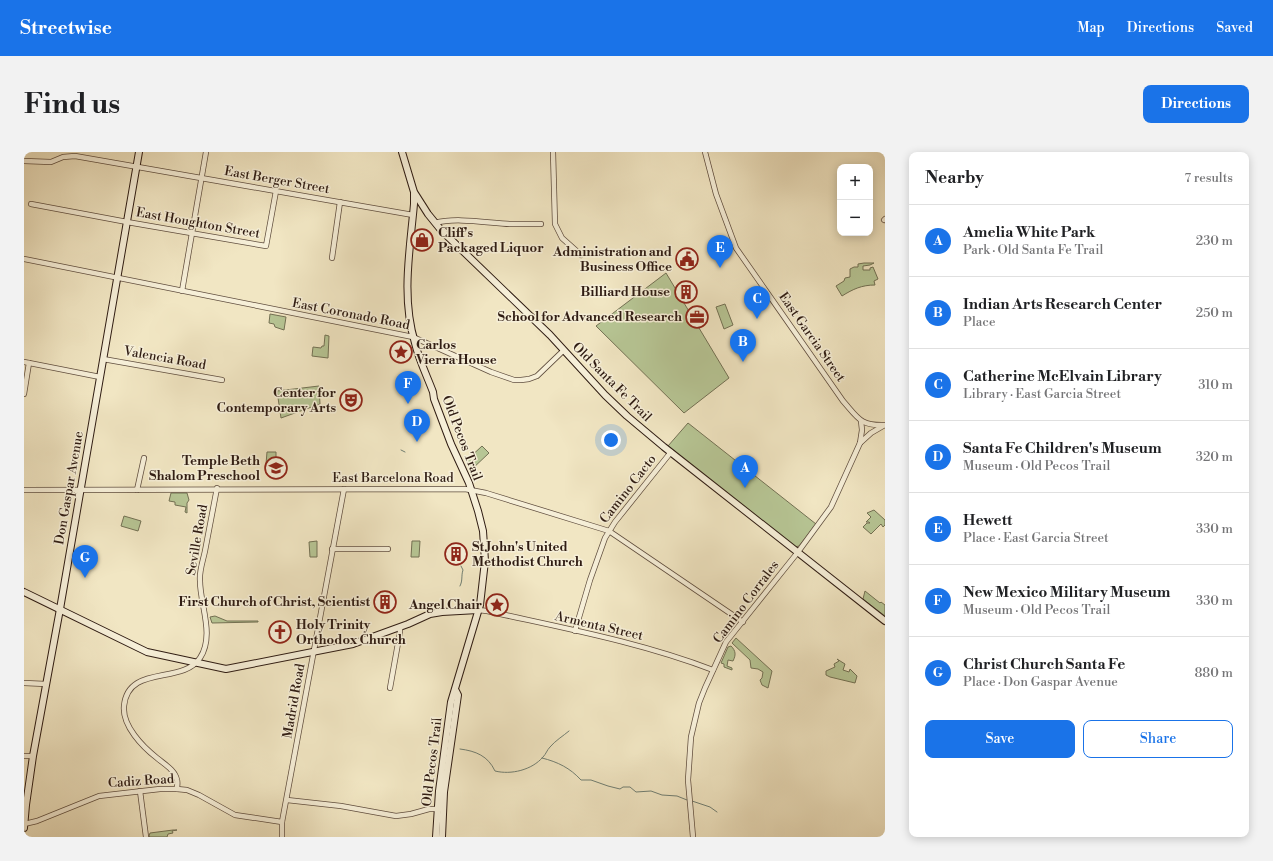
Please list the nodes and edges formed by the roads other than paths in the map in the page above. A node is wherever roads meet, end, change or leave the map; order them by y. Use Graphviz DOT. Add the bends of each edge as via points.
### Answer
graph roads {
  1 [pos="139,152"];
  2 [pos="206,152"];
  3 [pos="402,152"];
  4 [pos="553,152"];
  5 [pos="705,152"];
  6 [pos="24,161"];
  7 [pos="137,166"];
  8 [pos="202,178"];
  9 [pos="276,191"];
  10 [pos="414,192"];
  11 [pos="340,202"];
  12 [pos="31,204"];
  13 [pos="428,214"];
  14 [pos="413,215"];
  15 [pos="127,222"];
  16 [pos="435,223"];
  17 [pos="541,224"];
  18 [pos="192,233"];
  19 [pos="581,255"];
  20 [pos="332,258"];
  21 [pos="24,259"];
  22 [pos="118,278"];
  23 [pos="182,291"];
  24 [pos="413,337"];
  25 [pos="564,350"];
  26 [pos="103,359"];
  27 [pos="26,363"];
  28 [pos="100,377"];
  29 [pos="222,380"];
  30 [pos="24,394"];
  31 [pos="861,421"];
  32 [pos="884,426"];
  33 [pos="860,443"];
  34 [pos="671,452"];
  35 [pos="144,458"];
  36 [pos="217,488"];
  37 [pos="80,489"];
  38 [pos="344,489"];
  39 [pos="24,490"];
  40 [pos="138,490"];
  41 [pos="471,490"];
  42 [pos="609,531"];
  43 [pos="332,549"];
  44 [pos="388,549"];
  45 [pos="798,552"];
  46 [pos="24,592"];
  47 [pos="60,609"];
  48 [pos="478,610"];
  49 [pos="885,621"];
  50 [pos="743,622"];
  51 [pos="400,627"];
  52 [pos="575,631"];
  53 [pos="314,652"];
  54 [pos="195,663"];
  55 [pos="713,670"];
  56 [pos="24,683"];
  57 [pos="46,684"];
  58 [pos="390,688"];
  59 [pos="24,756"];
  60 [pos="33,756"];
  61 [pos="177,789"];
  62 [pos="140,791"];
  63 [pos="287,800"];
  64 [pos="440,808"];
  65 [pos="282,822"];
  66 [pos="24,824"];
  67 [pos="24,828"];
  68 [pos="146,837"];
  69 [pos="282,837"];
  70 [pos="436,837"];
  71 [pos="442,837"];
  72 [pos="693,837"];
  1 -- 7 [label="street, Don Gaspar Avenue"];
  2 -- 8 [label="street"];
  3 -- 10 [label="street, Old Santa Fe Trail"];
  4 -- 19 [label="street" via="555,224 562,238"];
  5 -- 31 [label="street, East Garcia Street" via="716,194 736,248 843,401"];
  6 -- 7 [label="street, East Berger Street" via="51,162 70,155"];
  7 -- 8 [label="street, East Berger Street"];
  7 -- 15 [label="street, Don Gaspar Avenue"];
  8 -- 9 [label="street, East Berger Street"];
  8 -- 18 [label="street"];
  9 -- 11 [label="street, East Berger Street"];
  9 -- 18 [label="street, East Houghton Street" via="266,246"];
  10 -- 13 [label="street, Old Santa Fe Trail"];
  10 -- 14 [label="street, Old Pecos Trail"];
  11 -- 14 [label="street, East Berger Street"];
  11 -- 20 [label="street"];
  12 -- 15 [label="street, East Houghton Street"];
  13 -- 14 [label="street" via="418,212"];
  13 -- 16 [label="street, Old Santa Fe Trail"];
  14 -- 24 [label="street, Old Pecos Trail" via="407,278"];
  15 -- 18 [label="street, East Houghton Street"];
  15 -- 22 [label="street, Don Gaspar Avenue"];
  16 -- 17 [label="street" via="468,221"];
  16 -- 25 [label="street, Old Santa Fe Trail"];
  18 -- 23 [label="street"];
  21 -- 22 [label="street, East Coronado Road"];
  22 -- 23 [label="street, East Coronado Road"];
  22 -- 26 [label="street, Don Gaspar Avenue"];
  23 -- 24 [label="street, East Coronado Road"];
  24 -- 25 [label="street, East Coronado Road" via="503,377 521,380 537,376"];
  24 -- 41 [label="street, Old Pecos Trail" via="434,399"];
  25 -- 34 [label="street, Old Santa Fe Trail" via="619,409"];
  26 -- 28 [label="street, Don Gaspar Avenue"];
  26 -- 29 [label="street, Valencia Road"];
  27 -- 28 [label="street"];
  27 -- 30 [label="street"];
  28 -- 37 [label="street, Don Gaspar Avenue"];
  31 -- 32 [label="street"];
  31 -- 33 [label="street, Camino Corrales"];
  32 -- 33 [label="street, Camino Corrales"];
  33 -- 45 [label="street, Camino Corrales" via="831,507"];
  34 -- 42 [label="street, Camino Cacto"];
  34 -- 45 [label="street, Old Santa Fe Trail"];
  35 -- 40 [label="street"];
  36 -- 38 [label="street, East Barcelona Road"];
  36 -- 40 [label="street, East Barcelona Road"];
  36 -- 54 [label="street, Seville Road" via="200,580 207,638 200,658"];
  37 -- 39 [label="street, East Barcelona Road"];
  37 -- 40 [label="street, East Barcelona Road"];
  37 -- 47 [label="street, Don Gaspar Avenue"];
  38 -- 41 [label="street, East Barcelona Road"];
  38 -- 43 [label="street, Madrid Road"];
  41 -- 42 [label="street, East Barcelona Road"];
  41 -- 48 [label="street, Old Pecos Trail" via="482,525 484,543 484,571"];
  42 -- 50 [label="street, East Barcelona Road"];
  42 -- 52 [label="street, Camino Cacto" via="590,580"];
  43 -- 44 [label="street"];
  43 -- 53 [label="street, Madrid Road"];
  45 -- 49 [label="street, Old Santa Fe Trail"];
  45 -- 50 [label="street, Camino Corrales"];
  46 -- 47 [label="street"];
  47 -- 54 [label="street" via="142,650 158,656"];
  47 -- 57 [label="street, Don Gaspar Avenue"];
  48 -- 51 [label="street" via="430,614"];
  48 -- 52 [label="street, Armenta Street"];
  48 -- 64 [label="street, Old Pecos Trail" via="451,702"];
  50 -- 55 [label="street, Camino Corrales" via="726,642"];
  51 -- 53 [label="street" via="353,644"];
  51 -- 58 [label="street"];
  52 -- 55 [label="street, Armenta Street" via="659,651"];
  53 -- 54 [label="street" via="229,669"];
  53 -- 63 [label="street, Madrid Road"];
  54 -- 61 [label="street" via="182,671 140,681 130,690 124,706 125,721 129,728 150,752 172,770 178,780"];
  55 -- 72 [label="street, Camino Corrales" via="699,703 691,737 688,780"];
  56 -- 57 [label="street"];
  57 -- 60 [label="street, Don Gaspar Avenue"];
  59 -- 60 [label="street"];
  60 -- 66 [label="street, Don Gaspar Avenue"];
  61 -- 62 [label="street, Cadiz Road"];
  61 -- 65 [label="street, Cadiz Road" via="199,795 235,815"];
  62 -- 66 [label="street, Cadiz Road" via="99,796"];
  62 -- 68 [label="street"];
  63 -- 64 [label="street" via="396,816"];
  63 -- 65 [label="street, Madrid Road"];
  64 -- 70 [label="street, Old Pecos Trail"];
  64 -- 71 [label="street, Old Pecos Trail"];
  65 -- 69 [label="street, Madrid Road"];
  66 -- 67 [label="street, Don Gaspar Avenue"];
}
